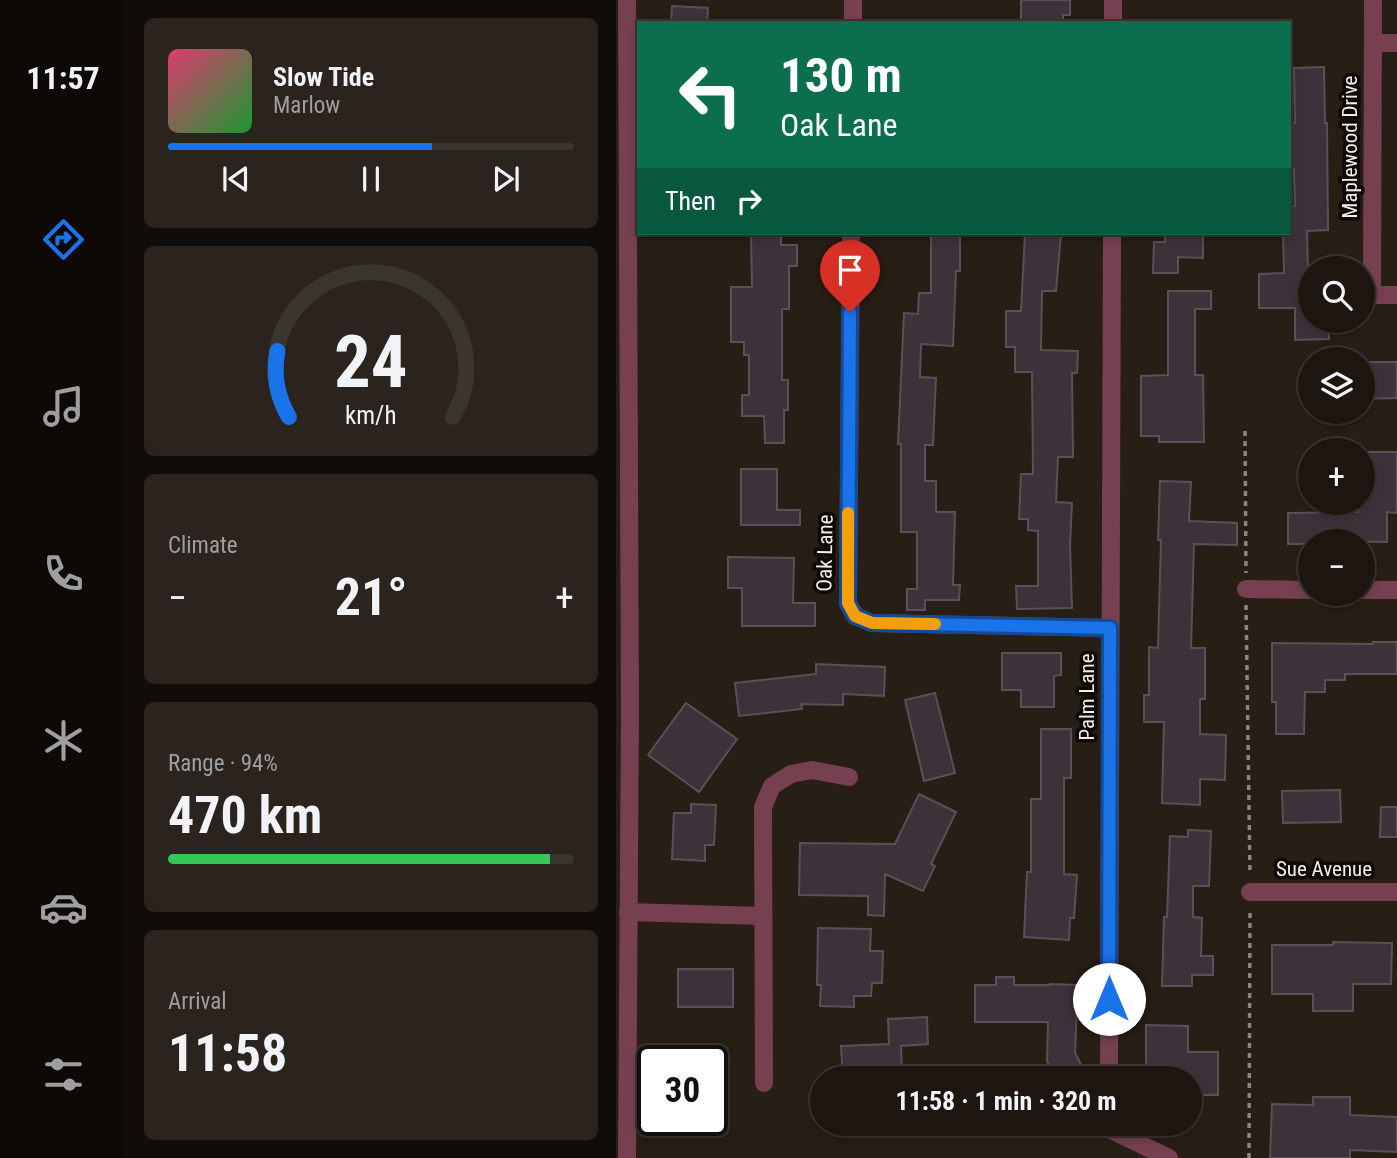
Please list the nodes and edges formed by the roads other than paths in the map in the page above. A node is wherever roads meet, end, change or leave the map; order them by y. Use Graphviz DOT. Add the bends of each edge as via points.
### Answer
graph roads {
  1 [pos="627,0"];
  2 [pos="853,0"];
  3 [pos="1113,0"];
  4 [pos="1373,0"];
  5 [pos="853,21"];
  6 [pos="1113,21"];
  7 [pos="1373,43"];
  8 [pos="1397,43"];
  9 [pos="622,169"];
  10 [pos="851,235"];
  11 [pos="1112,235"];
  12 [pos="1397,295"];
  13 [pos="622,442"];
  14 [pos="1246,589"];
  15 [pos="1298,590"];
  16 [pos="1375,590"];
  17 [pos="1397,590"];
  18 [pos="1110,628"];
  19 [pos="623,712"];
  20 [pos="849,777"];
  21 [pos="1250,892"];
  22 [pos="1397,892"];
  23 [pos="628,912"];
  24 [pos="762,916"];
  25 [pos="1109,1066"];
  26 [pos="764,1083"];
  27 [pos="1126,1136"];
  28 [pos="627,1158"];
  29 [pos="1169,1158"];
  1 -- 9 [label="street"];
  2 -- 5 [label="street"];
  3 -- 6 [label="street"];
  4 -- 7 [label="street, Maplewood Drive"];
  7 -- 8 [label="street"];
  7 -- 12 [label="street, Maplewood Drive" via="1372,295"];
  9 -- 13 [label="street"];
  10 -- 18 [label="street, Oak Lane" via="848,603 855,616 872,623"];
  11 -- 18 [label="street, Palm Lane"];
  13 -- 19 [label="street"];
  14 -- 15 [label="street"];
  16 -- 17 [label="street"];
  18 -- 25 [label="street, Palm Lane"];
  19 -- 23 [label="street"];
  20 -- 24 [label="street" via="812,770 791,774 772,786 763,807"];
  21 -- 22 [label="street, Sue Avenue"];
  23 -- 24 [label="street"];
  23 -- 28 [label="street"];
  24 -- 26 [label="street"];
  27 -- 29 [label="street"];
}
